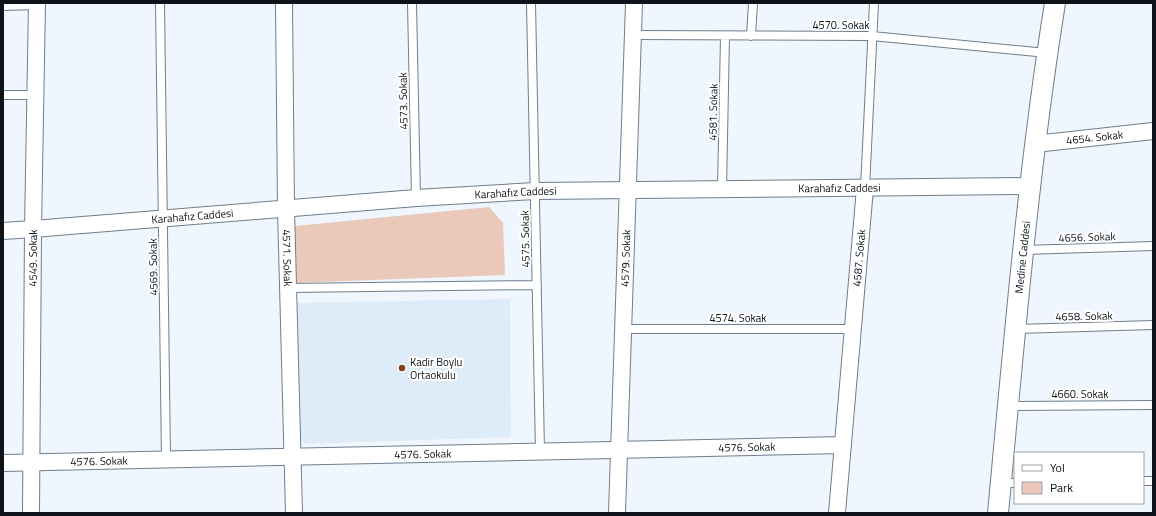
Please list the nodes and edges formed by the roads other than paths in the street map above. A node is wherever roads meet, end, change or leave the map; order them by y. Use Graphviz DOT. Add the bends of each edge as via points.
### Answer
graph roads {
  1 [pos="160,3"];
  2 [pos="284,3"];
  3 [pos="412,3"];
  4 [pos="531,3"];
  5 [pos="634,3"];
  6 [pos="753,3"];
  7 [pos="874,3"];
  8 [pos="1055,3"];
  9 [pos="37,4"];
  10 [pos="3,6"];
  11 [pos="633,35"];
  12 [pos="725,36"];
  13 [pos="751,36"];
  14 [pos="872,36"];
  15 [pos="1047,53"];
  16 [pos="3,95"];
  17 [pos="35,95"];
  18 [pos="1153,131"];
  19 [pos="1035,144"];
  20 [pos="1030,186"];
  21 [pos="865,188"];
  22 [pos="722,189"];
  23 [pos="628,190"];
  24 [pos="535,191"];
  25 [pos="416,198"];
  26 [pos="286,209"];
  27 [pos="163,219"];
  28 [pos="33,229"];
  29 [pos="3,230"];
  30 [pos="1153,246"];
  31 [pos="1022,250"];
  32 [pos="537,285"];
  33 [pos="288,288"];
  34 [pos="1153,325"];
  35 [pos="623,329"];
  36 [pos="853,329"];
  37 [pos="1015,329"];
  38 [pos="1153,404"];
  39 [pos="1008,406"];
  40 [pos="843,445"];
  41 [pos="619,450"];
  42 [pos="540,451"];
  43 [pos="293,457"];
  44 [pos="166,459"];
  45 [pos="31,462"];
  46 [pos="3,463"];
  47 [pos="1008,483"];
  48 [pos="31,513"];
  49 [pos="294,513"];
  50 [pos="617,513"];
  51 [pos="837,513"];
  52 [pos="998,513"];
  1 -- 27 [label="lane, 4569. Sokak"];
  2 -- 26 [label="street, 4571. Sokak"];
  3 -- 25 [label="lane, 4573. Sokak"];
  4 -- 24 [label="lane, 4575. Sokak"];
  5 -- 11 [label="street, 4579. Sokak"];
  6 -- 13 [label="lane"];
  7 -- 14 [label="lane, 4587. Sokak"];
  8 -- 15 [label="street, Medine Caddesi"];
  9 -- 10 [label="lane"];
  9 -- 17 [label="street, 4549. Sokak"];
  11 -- 12 [label="lane, 4570. Sokak"];
  11 -- 23 [label="street, 4579. Sokak"];
  12 -- 13 [label="lane, 4570. Sokak"];
  12 -- 22 [label="lane, 4581. Sokak"];
  13 -- 14 [label="lane, 4570. Sokak"];
  14 -- 15 [label="lane, 4570. Sokak"];
  14 -- 21 [label="lane, 4587. Sokak"];
  15 -- 19 [label="street, Medine Caddesi"];
  16 -- 17 [label="lane"];
  17 -- 28 [label="street, 4549. Sokak"];
  18 -- 19 [label="street, 4654. Sokak"];
  19 -- 20 [label="street, Medine Caddesi"];
  20 -- 21 [label="street, Karahafız Caddesi"];
  20 -- 31 [label="street, Medine Caddesi"];
  21 -- 22 [label="street, Karahafız Caddesi"];
  21 -- 36 [label="street, 4587. Sokak"];
  22 -- 23 [label="street, Karahafız Caddesi"];
  23 -- 24 [label="street, Karahafız Caddesi"];
  23 -- 35 [label="street, 4579. Sokak"];
  24 -- 25 [label="street, Karahafız Caddesi"];
  24 -- 32 [label="lane, 4575. Sokak"];
  25 -- 26 [label="street, Karahafız Caddesi"];
  26 -- 27 [label="street, Karahafız Caddesi"];
  26 -- 33 [label="street, 4571. Sokak"];
  27 -- 28 [label="street, Karahafız Caddesi"];
  27 -- 44 [label="lane, 4569. Sokak"];
  28 -- 29 [label="street, Karahafız Caddesi"];
  28 -- 45 [label="street, 4549. Sokak"];
  30 -- 31 [label="lane, 4656. Sokak"];
  31 -- 37 [label="street, Medine Caddesi"];
  32 -- 33 [label="lane"];
  32 -- 42 [label="lane, 4575. Sokak"];
  33 -- 43 [label="street, 4571. Sokak"];
  34 -- 37 [label="lane, 4658. Sokak"];
  35 -- 36 [label="lane, 4574. Sokak"];
  35 -- 41 [label="street, 4579. Sokak"];
  36 -- 40 [label="street, 4587. Sokak"];
  37 -- 39 [label="street, Medine Caddesi"];
  38 -- 39 [label="lane, 4660. Sokak"];
  39 -- 47 [label="street, Medine Caddesi"];
  40 -- 41 [label="street, 4576. Sokak"];
  40 -- 51 [label="street, 4587. Sokak"];
  41 -- 42 [label="street, 4576. Sokak"];
  41 -- 50 [label="street, 4579. Sokak"];
  42 -- 43 [label="street, 4576. Sokak"];
  43 -- 44 [label="street, 4576. Sokak"];
  43 -- 49 [label="street, 4571. Sokak"];
  44 -- 45 [label="street, 4576. Sokak"];
  45 -- 46 [label="street, 4576. Sokak"];
  45 -- 48 [label="street, 4549. Sokak"];
  47 -- 52 [label="street, Medine Caddesi"];
}
